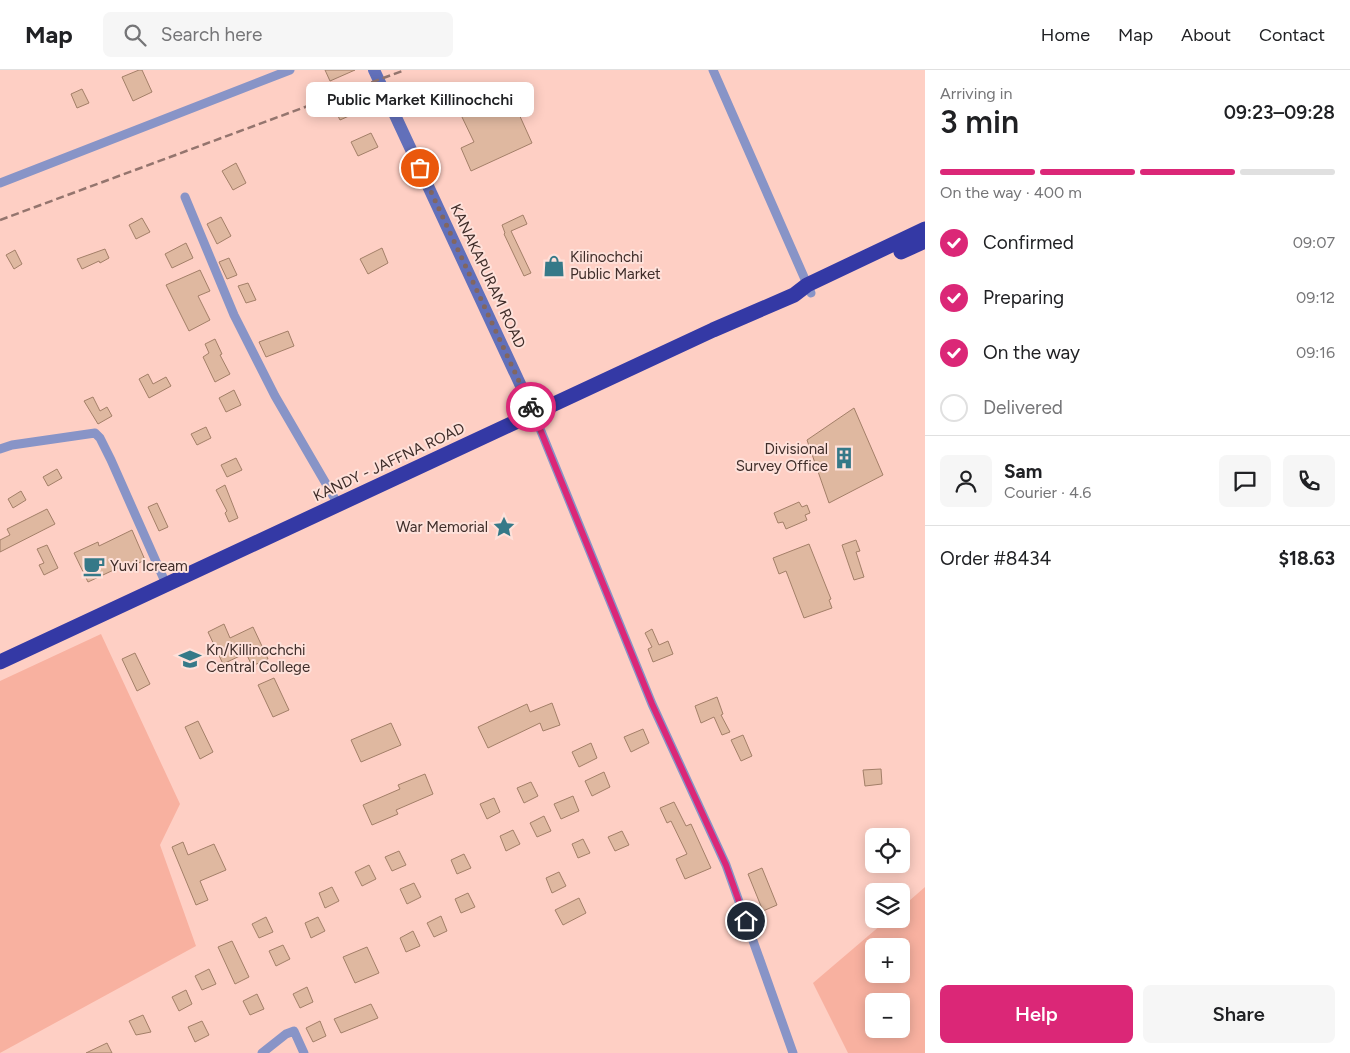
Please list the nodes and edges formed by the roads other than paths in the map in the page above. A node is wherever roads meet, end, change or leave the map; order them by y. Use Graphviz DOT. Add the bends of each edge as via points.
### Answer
graph roads {
  1 [pos="290,70"];
  2 [pos="374,70"];
  3 [pos="713,70"];
  4 [pos="0,183"];
  5 [pos="185,197"];
  6 [pos="925,229"];
  7 [pos="925,241"];
  8 [pos="809,289"];
  9 [pos="534,414"];
  10 [pos="0,449"];
  11 [pos="339,506"];
  12 [pos="166,584"];
  13 [pos="0,662"];
  14 [pos="262,1053"];
  15 [pos="304,1053"];
  16 [pos="793,1053"];
  1 -- 4 [label="street"];
  2 -- 9 [label="street, KANAKAPURAM ROAD"];
  3 -- 8 [label="street"];
  5 -- 11 [label="street" via="234,315 275,396"];
  6 -- 8 [label="highway, KANDY - JAFFNA ROAD"];
  7 -- 8 [label="highway, KANDY - JAFFNA ROAD"];
  8 -- 9 [label="highway, KANDY - JAFFNA ROAD"];
  9 -- 11 [label="highway, KANDY - JAFFNA ROAD"];
  9 -- 16 [label="street" via="652,704 726,865"];
  10 -- 12 [label="street" via="95,433 111,460"];
  11 -- 12 [label="highway, KANDY - JAFFNA ROAD"];
  12 -- 13 [label="highway, KANDY - JAFFNA ROAD"];
  14 -- 15 [label="street" via="294,1031"];
}
